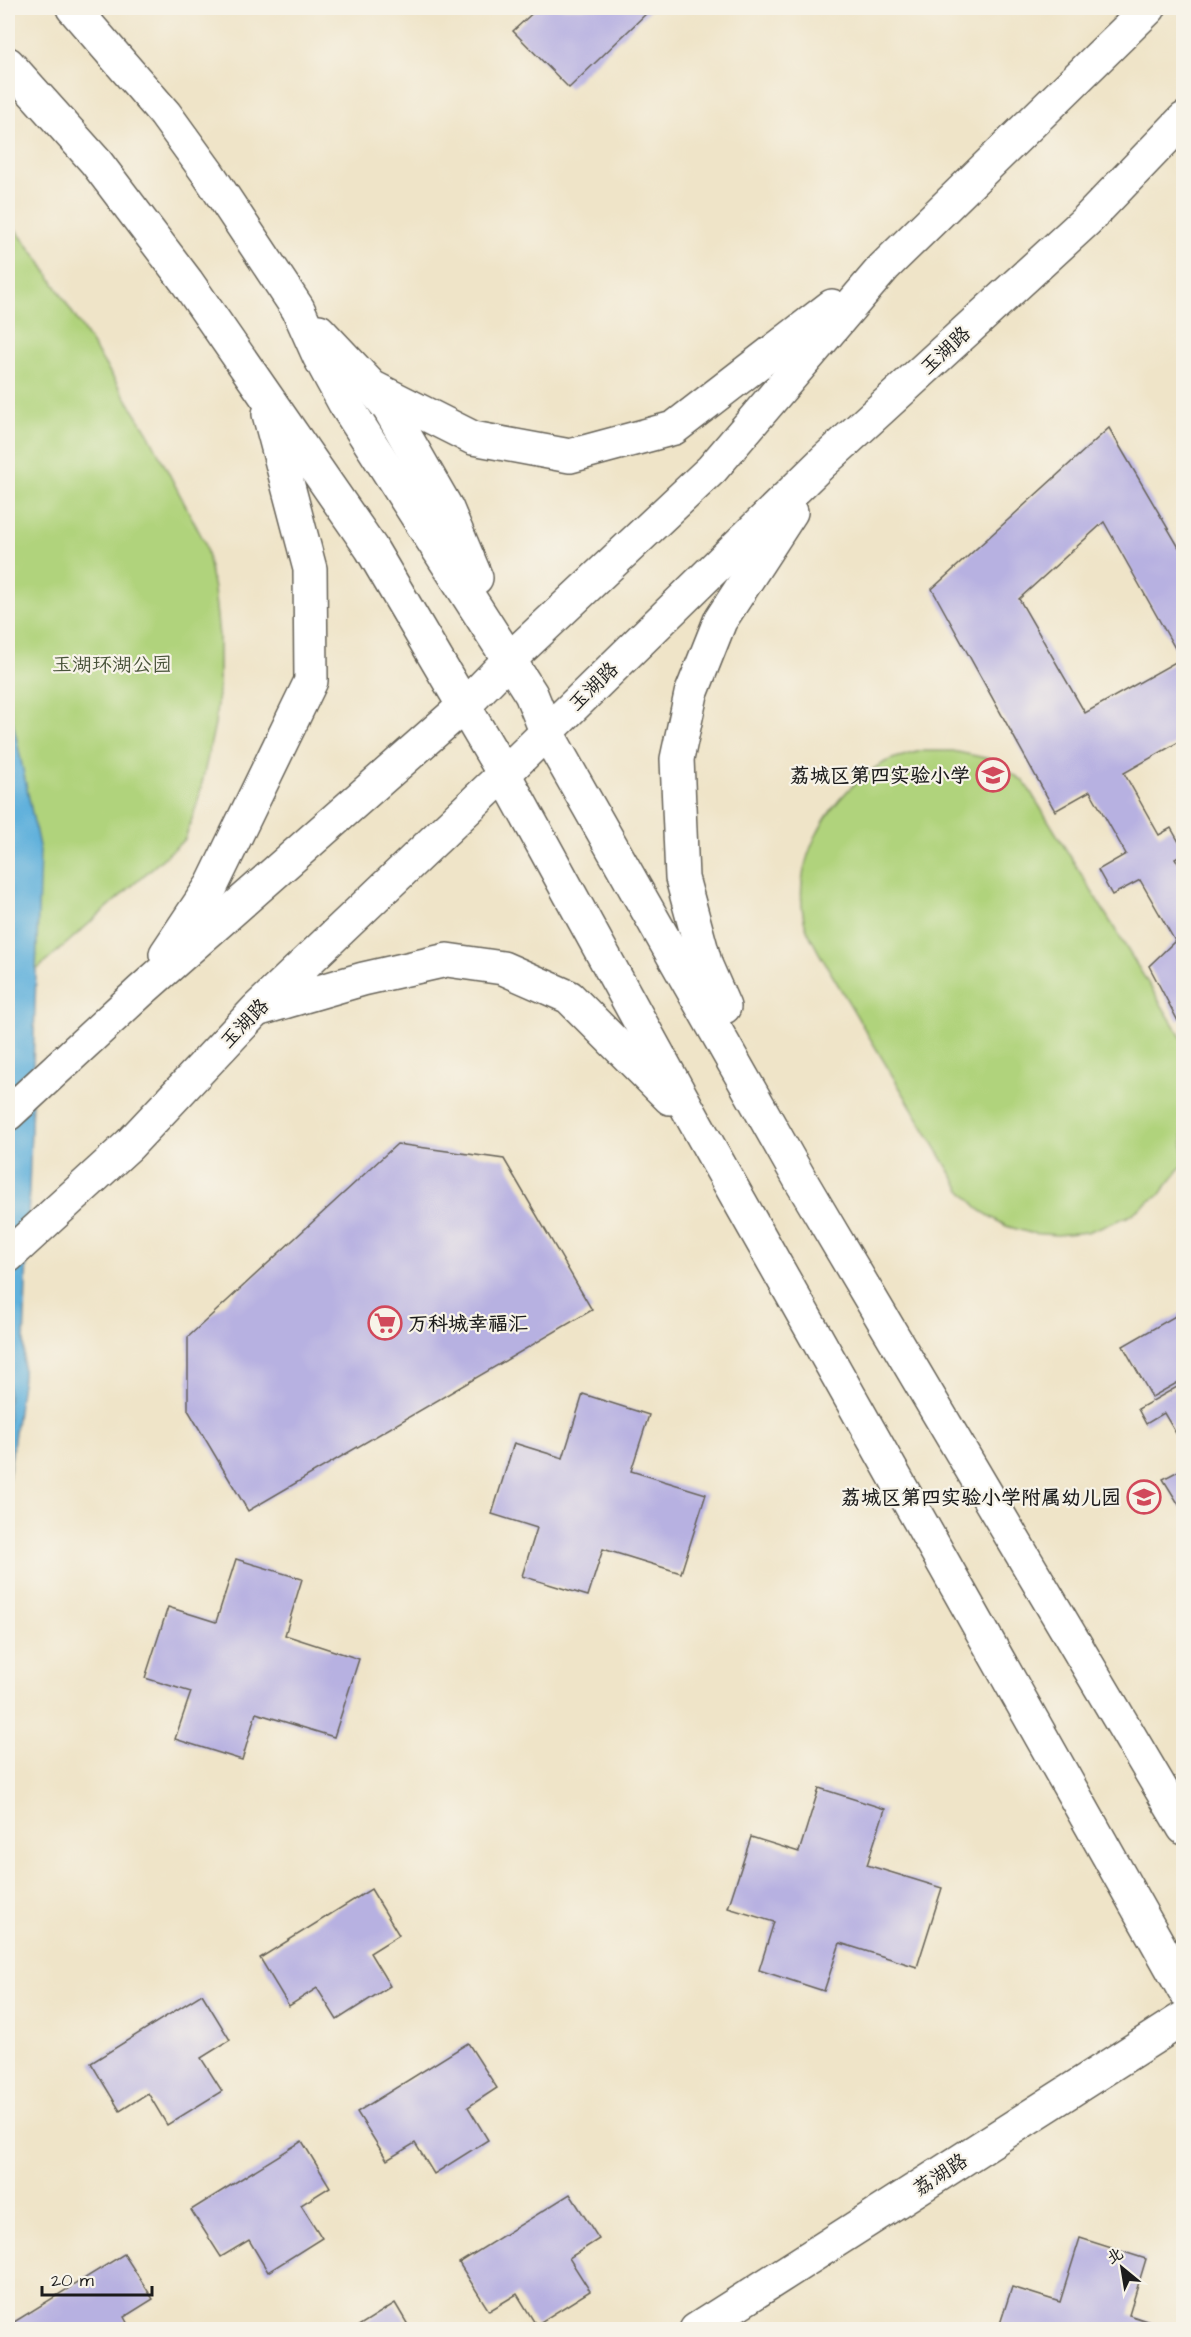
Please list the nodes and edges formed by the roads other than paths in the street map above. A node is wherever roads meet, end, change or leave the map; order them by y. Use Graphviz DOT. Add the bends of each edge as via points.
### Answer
graph roads {
  1 [pos="73,8"];
  2 [pos="1149,8"];
  3 [pos="8,64"];
  4 [pos="1184,119"];
  5 [pos="884,267"];
  6 [pos="298,309"];
  7 [pos="372,387"];
  8 [pos="263,389"];
  9 [pos="823,462"];
  10 [pos="489,626"];
  11 [pos="509,660"];
  12 [pos="465,705"];
  13 [pos="546,731"];
  14 [pos="504,774"];
  15 [pos="142,990"];
  16 [pos="256,1010"];
  17 [pos="8,1114"];
  18 [pos="695,1122"];
  19 [pos="801,1181"];
  20 [pos="8,1256"];
  21 [pos="1184,1828"];
  22 [pos="1184,1990"];
  23 [pos="1184,2018"];
  24 [pos="696,2330"];
  1 -- 6 [label="main road" via="165,114"];
  2 -- 5 [label="main road"];
  3 -- 8 [label="main road" via="96,162"];
  4 -- 9 [label="main road, 玉湖路" via="1087,220"];
  5 -- 7 [label="main road" via="674,428 570,456 473,438"];
  5 -- 11 [label="main road" via="712,469"];
  6 -- 7 [label="main road"];
  6 -- 10 [label="main road" via="344,402"];
  7 -- 10 [label="main road" via="389,408 447,509 473,569"];
  8 -- 12 [label="main road" via="371,548"];
  8 -- 15 [label="main road" via="310,569 311,681 212,885"];
  9 -- 13 [label="main road, 玉湖路"];
  9 -- 19 [label="main road" via="720,621 691,694 677,759 682,878 706,966"];
  10 -- 11 [label="main road"];
  11 -- 12 [label="main road"];
  11 -- 13 [label="main road" via="531,694"];
  12 -- 14 [label="main road"];
  12 -- 15 [label="main road"];
  13 -- 14 [label="main road, 玉湖路"];
  13 -- 19 [label="main road"];
  14 -- 16 [label="main road, 玉湖路"];
  14 -- 18 [label="main road"];
  15 -- 17 [label="main road"];
  16 -- 18 [label="main road" via="447,960 503,968 569,997"];
  16 -- 20 [label="main road, 玉湖路" via="129,1145"];
  18 -- 22 [label="main road"];
  19 -- 21 [label="main road"];
  23 -- 24 [label="main road, 荔湖路"];
}
